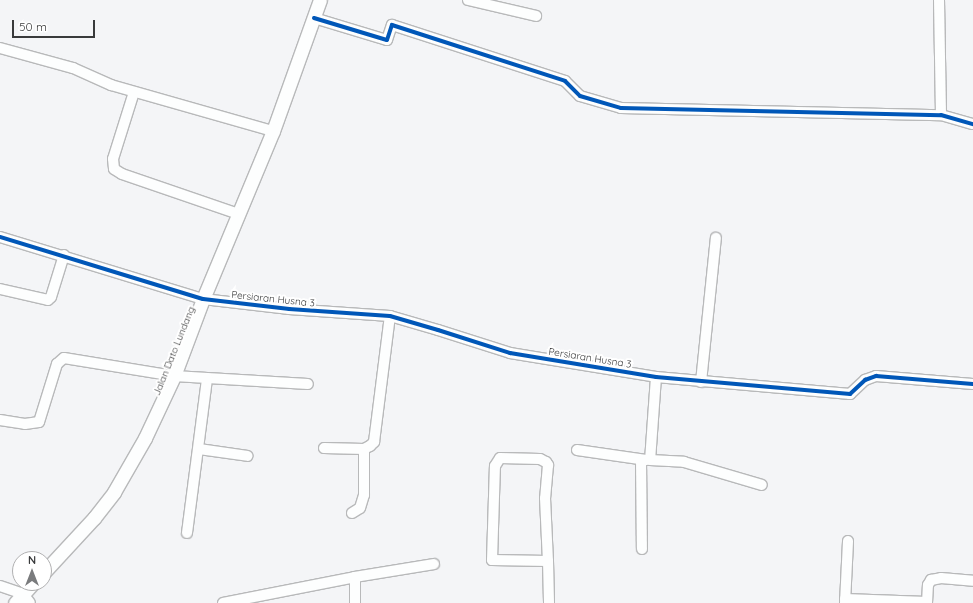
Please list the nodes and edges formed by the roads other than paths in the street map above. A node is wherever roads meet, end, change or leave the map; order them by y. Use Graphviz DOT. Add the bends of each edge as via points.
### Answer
graph roads {
  1 [pos="320,0"];
  2 [pos="468,0"];
  3 [pos="939,0"];
  4 [pos="536,16"];
  5 [pos="314,18"];
  6 [pos="0,48"];
  7 [pos="134,92"];
  8 [pos="941,115"];
  9 [pos="973,124"];
  10 [pos="273,131"];
  11 [pos="239,214"];
  12 [pos="0,236"];
  13 [pos="716,238"];
  14 [pos="64,255"];
  15 [pos="0,289"];
  16 [pos="203,299"];
  17 [pos="390,316"];
  18 [pos="174,376"];
  19 [pos="656,377"];
  20 [pos="208,378"];
  21 [pos="701,382"];
  22 [pos="308,384"];
  23 [pos="973,384"];
  24 [pos="0,420"];
  25 [pos="324,448"];
  26 [pos="199,449"];
  27 [pos="364,449"];
  28 [pos="577,450"];
  29 [pos="248,456"];
  30 [pos="646,460"];
  31 [pos="762,485"];
  32 [pos="352,513"];
  33 [pos="187,533"];
  34 [pos="848,541"];
  35 [pos="642,549"];
  36 [pos="548,561"];
  37 [pos="52,563"];
  38 [pos="434,564"];
  39 [pos="355,577"];
  40 [pos="973,581"];
  41 [pos="0,586"];
  42 [pos="28,591"];
  43 [pos="22,600"];
  44 [pos="845,601"];
  45 [pos="927,602"];
  46 [pos="223,603"];
  47 [pos="355,603"];
  48 [pos="549,603"];
  1 -- 5 [label="main road, Jalan Dato Lundang"];
  2 -- 4 [label="street"];
  3 -- 8 [label="street"];
  5 -- 8 [label="street" via="387,40 392,25 565,81 580,96 621,108"];
  5 -- 10 [label="main road, Jalan Dato Lundang"];
  6 -- 7 [label="street" via="73,68"];
  7 -- 10 [label="street"];
  7 -- 11 [label="street" via="113,159 114,169"];
  8 -- 9 [label="street"];
  10 -- 11 [label="main road, Jalan Dato Lundang"];
  11 -- 16 [label="main road, Jalan Dato Lundang"];
  12 -- 14 [label="street, Persiaran Husna 3"];
  13 -- 21 [label="street"];
  14 -- 15 [label="street" via="48,300"];
  14 -- 16 [label="street, Persiaran Husna 3"];
  16 -- 17 [label="street, Persiaran Husna 3" via="289,310"];
  16 -- 18 [label="main road, Jalan Dato Lundang"];
  17 -- 19 [label="street, Persiaran Husna 3" via="510,353"];
  17 -- 27 [label="street" via="374,442"];
  18 -- 20 [label="street"];
  18 -- 24 [label="street" via="64,358 57,364 39,422 25,424"];
  18 -- 37 [label="main road, Jalan Dato Lundang" via="114,492"];
  19 -- 21 [label="street, Persiaran Husna 3"];
  19 -- 30 [label="street"];
  20 -- 22 [label="street"];
  20 -- 26 [label="street"];
  21 -- 23 [label="street, Persiaran Husna 3" via="850,394 865,380 876,376"];
  25 -- 27 [label="street"];
  26 -- 29 [label="street"];
  26 -- 33 [label="street"];
  27 -- 32 [label="street" via="364,495 360,508"];
  28 -- 30 [label="street"];
  30 -- 31 [label="street" via="684,462"];
  30 -- 35 [label="street"];
  34 -- 44 [label="street"];
  36 -- 36 [label="street" via="545,498 548,465 540,459 500,458 495,466 492,560"];
  36 -- 48 [label="street"];
  38 -- 39 [label="street"];
  39 -- 46 [label="street"];
  39 -- 47 [label="street"];
  40 -- 45 [label="street" via="941,578 931,580 928,585"];
  41 -- 43 [label="street"];
  42 -- 43 [label="main road"];
  44 -- 45 [label="street"];
}
